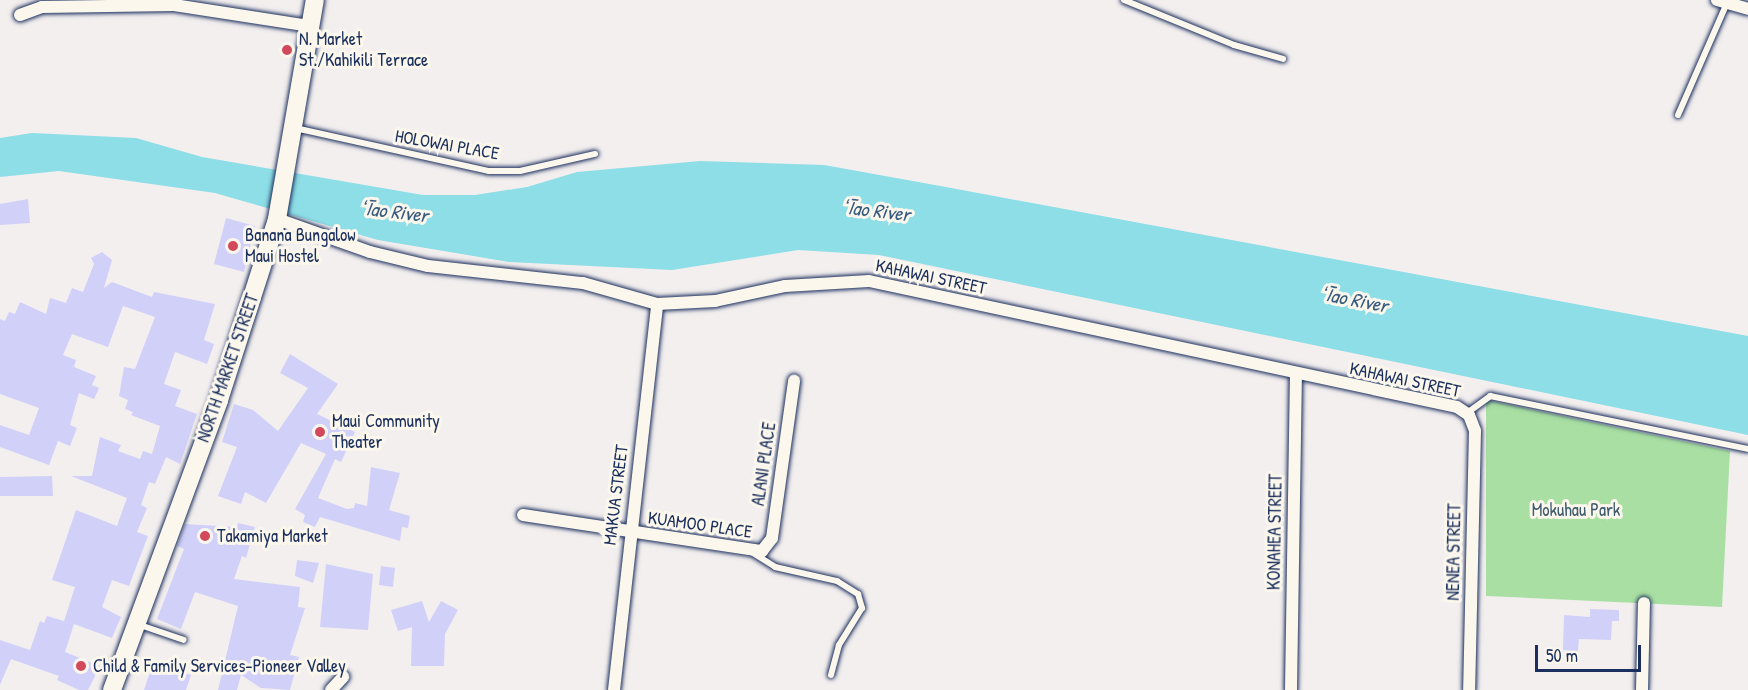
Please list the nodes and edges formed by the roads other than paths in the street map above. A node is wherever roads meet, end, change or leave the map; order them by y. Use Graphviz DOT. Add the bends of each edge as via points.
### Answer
graph roads {
  1 [pos="315,0"];
  2 [pos="1124,0"];
  3 [pos="1722,1"];
  4 [pos="1748,9"];
  5 [pos="20,15"];
  6 [pos="310,26"];
  7 [pos="1283,59"];
  8 [pos="1678,115"];
  9 [pos="295,128"];
  10 [pos="595,154"];
  11 [pos="277,219"];
  12 [pos="657,304"];
  13 [pos="1296,375"];
  14 [pos="794,381"];
  15 [pos="1468,414"];
  16 [pos="1748,449"];
  17 [pos="523,515"];
  18 [pos="629,533"];
  19 [pos="758,551"];
  20 [pos="1644,603"];
  21 [pos="139,625"];
  22 [pos="184,640"];
  23 [pos="831,675"];
  24 [pos="344,677"];
  25 [pos="112,690"];
  26 [pos="331,690"];
  27 [pos="614,690"];
  28 [pos="1291,690"];
  29 [pos="1469,690"];
  30 [pos="1642,690"];
  1 -- 6 [label="street, NORTH MARKET STREET"];
  2 -- 7 [label="lane" via="1204,34"];
  3 -- 4 [label="street"];
  3 -- 8 [label="lane"];
  5 -- 6 [label="street" via="42,7 174,6"];
  6 -- 9 [label="street, NORTH MARKET STREET"];
  9 -- 10 [label="lane, HOLOWAI PLACE" via="489,171 520,171"];
  9 -- 11 [label="street, NORTH MARKET STREET"];
  11 -- 12 [label="street, KAHAWAI STREET" via="428,267 583,284"];
  11 -- 21 [label="street, NORTH MARKET STREET" via="219,400 167,534"];
  12 -- 13 [label="street, KAHAWAI STREET" via="715,301 785,286 869,280"];
  12 -- 18 [label="street, MAKUA STREET"];
  13 -- 15 [label="street, KAHAWAI STREET" via="1455,406"];
  13 -- 28 [label="street, KONAHEA STREET"];
  14 -- 19 [label="street, ALANI PLACE" via="772,538"];
  15 -- 16 [label="lane" via="1490,396 1509,398"];
  15 -- 29 [label="street, NENEA STREET" via="1474,431"];
  17 -- 18 [label="street, KUAMOO PLACE"];
  18 -- 19 [label="street, KUAMOO PLACE"];
  18 -- 27 [label="street, MAKUA STREET"];
  19 -- 23 [label="lane" via="775,567 821,576 858,594 862,608 839,645"];
  20 -- 30 [label="street"];
  21 -- 22 [label="lane"];
  21 -- 25 [label="street, NORTH MARKET STREET"];
  24 -- 26 [label="street"];
}
